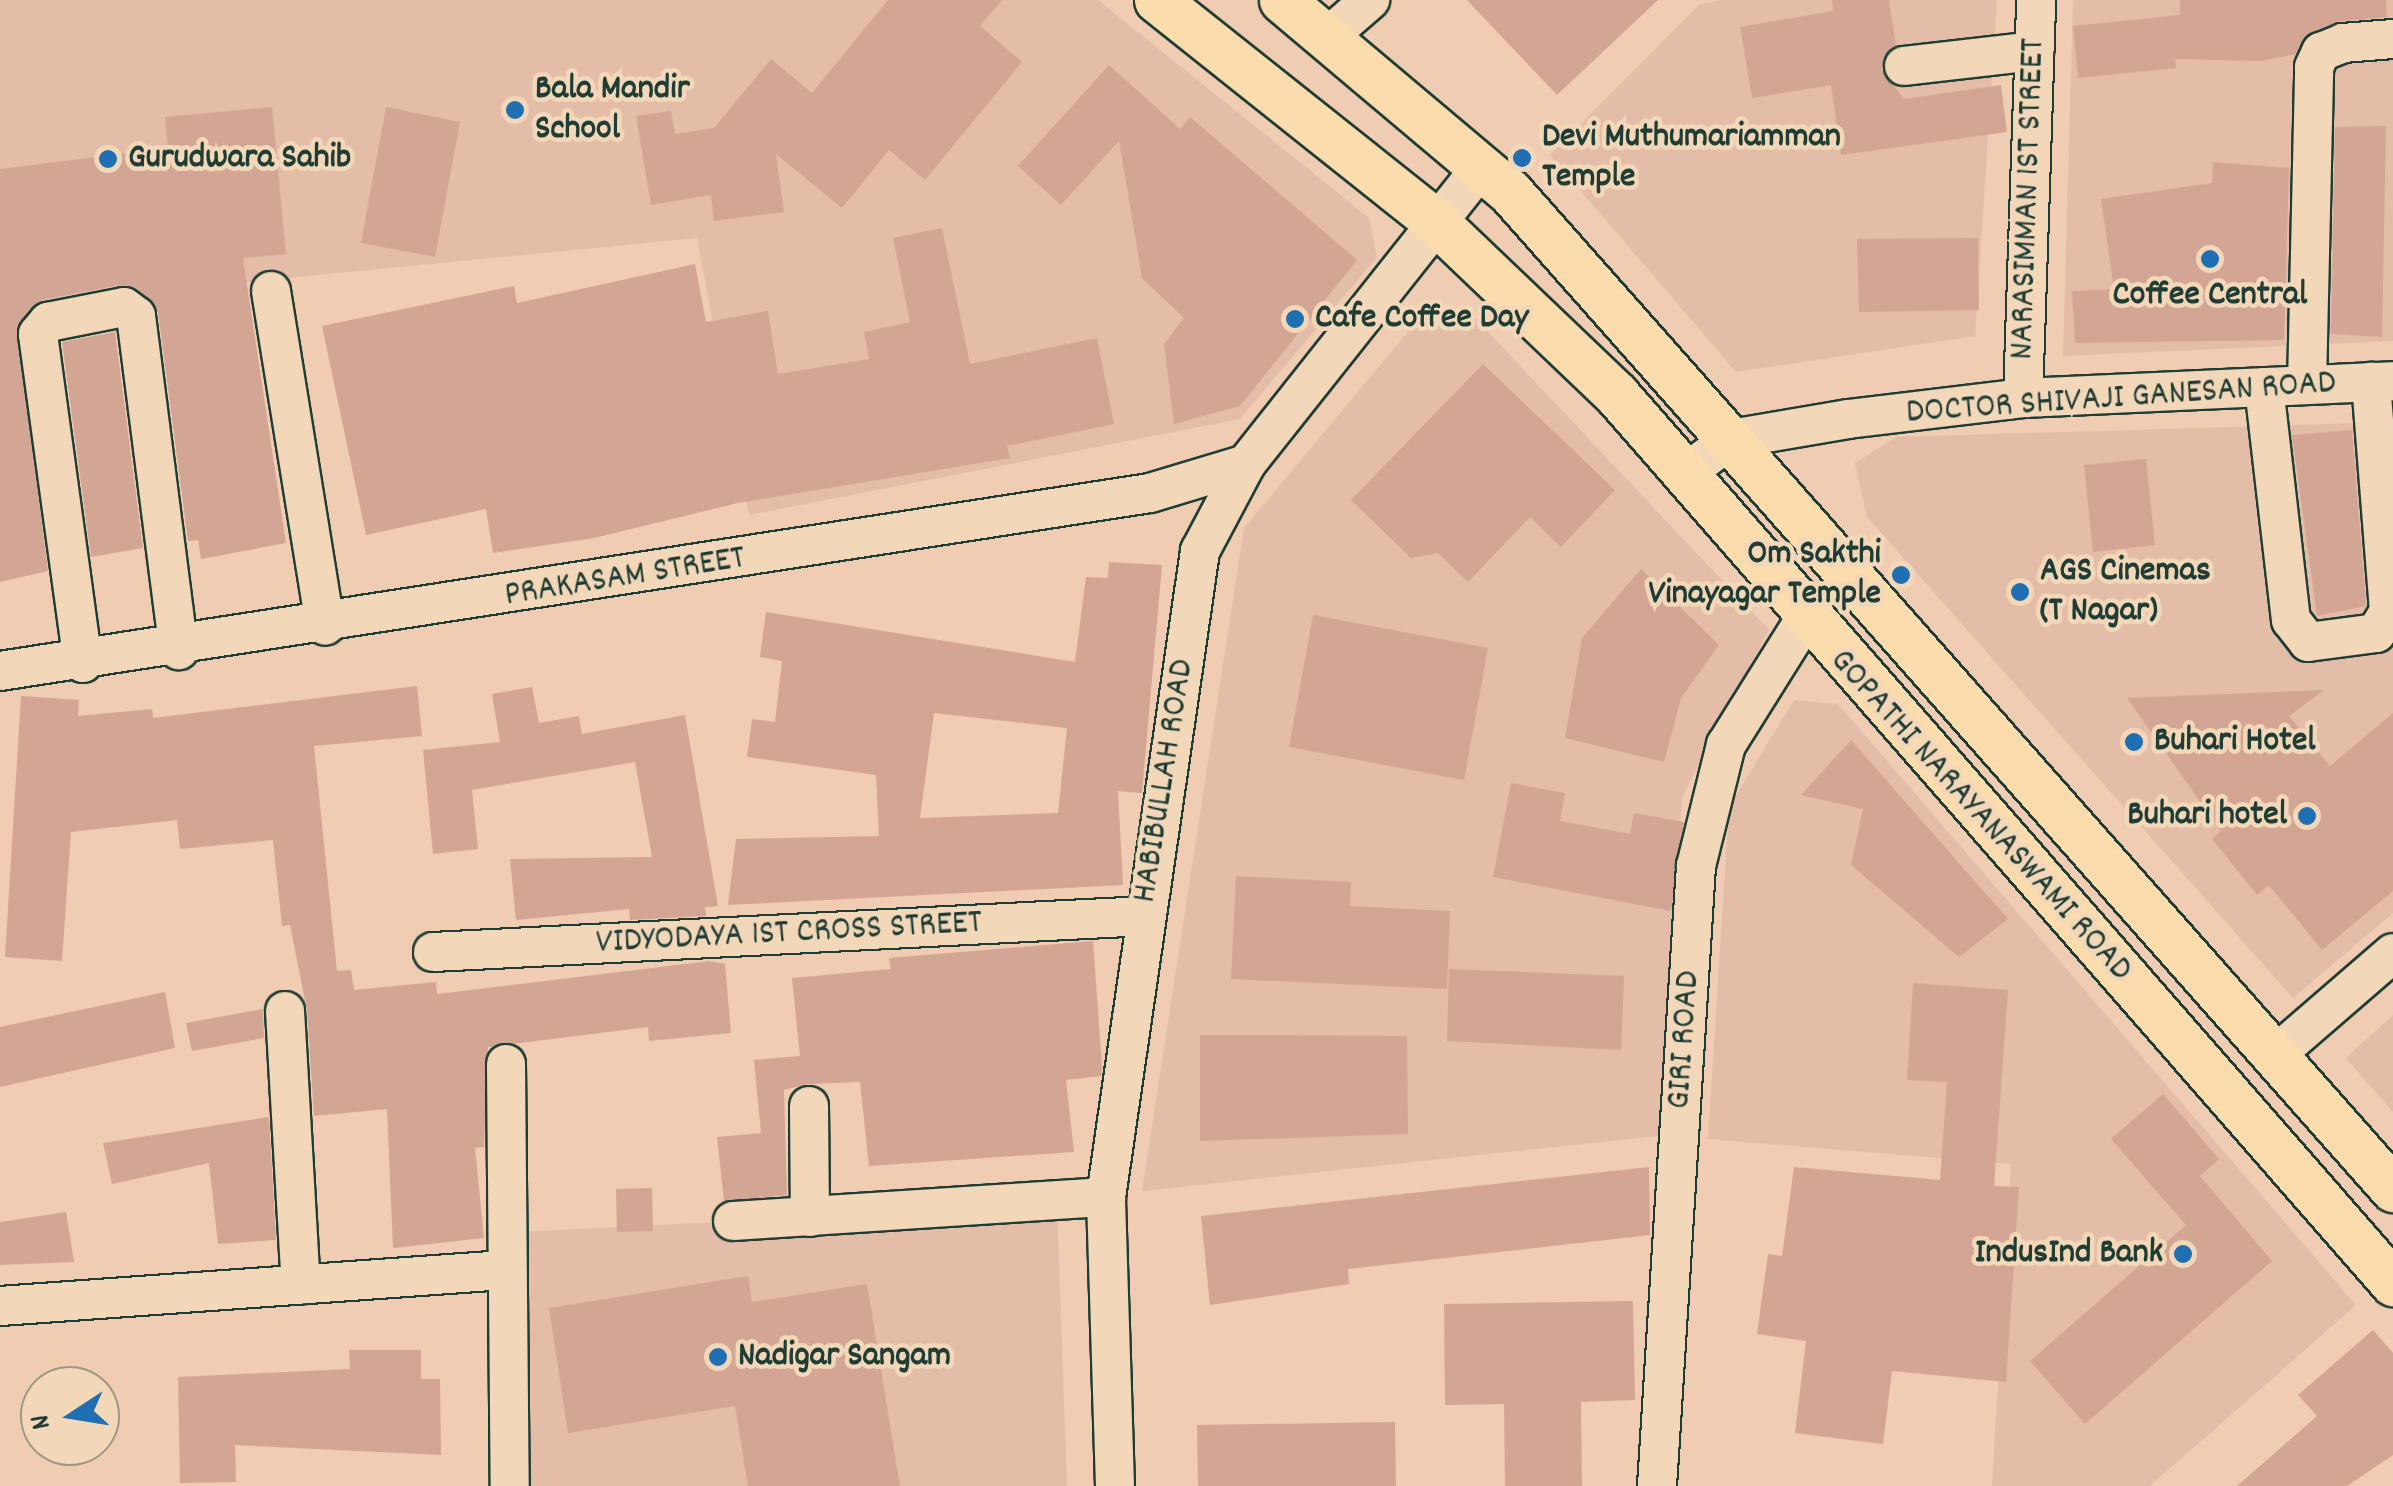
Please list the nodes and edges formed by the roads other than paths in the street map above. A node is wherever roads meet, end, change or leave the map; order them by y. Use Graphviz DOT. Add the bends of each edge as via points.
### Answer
graph roads {
  1 [pos="1282,0"];
  2 [pos="1370,0"];
  3 [pos="2036,0"];
  4 [pos="1173,5"];
  5 [pos="1331,34"];
  6 [pos="2393,39"];
  7 [pos="2034,51"];
  8 [pos="1904,66"];
  9 [pos="1481,167"];
  10 [pos="1437,223"];
  11 [pos="271,291"];
  12 [pos="2382,381"];
  13 [pos="2307,385"];
  14 [pos="2264,387"];
  15 [pos="2023,398"];
  16 [pos="1730,439"];
  17 [pos="1246,464"];
  18 [pos="1687,472"];
  19 [pos="1805,619"];
  20 [pos="325,626"];
  21 [pos="179,650"];
  22 [pos="84,662"];
  23 [pos="0,671"];
  24 [pos="1145,916"];
  25 [pos="433,952"];
  26 [pos="2393,952"];
  27 [pos="285,1011"];
  28 [pos="2274,1056"];
  29 [pos="506,1064"];
  30 [pos="809,1106"];
  31 [pos="2393,1189"];
  32 [pos="1106,1197"];
  33 [pos="810,1217"];
  34 [pos="733,1221"];
  35 [pos="505,1270"];
  36 [pos="2393,1283"];
  37 [pos="301,1285"];
  38 [pos="0,1306"];
  39 [pos="510,1486"];
  40 [pos="1114,1486"];
  41 [pos="1657,1486"];
  1 -- 5 [label="main road, GOPATHI NARAYANASWAMI ROAD"];
  2 -- 5 [label="street"];
  3 -- 7 [label="street, NARASIMMAN 1ST STREET"];
  4 -- 10 [label="main road, GOPATHI NARAYANASWAMI ROAD"];
  5 -- 9 [label="main road, GOPATHI NARAYANASWAMI ROAD"];
  6 -- 13 [label="street" via="2343,43 2320,52 2314,67"];
  7 -- 8 [label="street"];
  7 -- 15 [label="street, NARASIMMAN 1ST STREET"];
  9 -- 10 [label="street, HABIBULLAH ROAD"];
  9 -- 16 [label="main road, GOPATHI NARAYANASWAMI ROAD"];
  10 -- 17 [label="street, HABIBULLAH ROAD"];
  10 -- 18 [label="main road, GOPATHI NARAYANASWAMI ROAD"];
  11 -- 20 [label="street"];
  12 -- 13 [label="street, DOCTOR SHIVAJI GANESAN ROAD"];
  12 -- 14 [label="street" via="2388,612 2376,633 2308,642 2291,620"];
  13 -- 14 [label="street, DOCTOR SHIVAJI GANESAN ROAD"];
  14 -- 15 [label="street, DOCTOR SHIVAJI GANESAN ROAD"];
  15 -- 16 [label="street, DOCTOR SHIVAJI GANESAN ROAD"];
  16 -- 18 [label="street"];
  16 -- 28 [label="main road, GOPATHI NARAYANASWAMI ROAD"];
  17 -- 20 [label="street, PRAKASAM STREET" via="1150,493"];
  17 -- 24 [label="street, HABIBULLAH ROAD" via="1200,551"];
  18 -- 19 [label="main road, GOPATHI NARAYANASWAMI ROAD"];
  19 -- 36 [label="main road, GOPATHI NARAYANASWAMI ROAD"];
  19 -- 41 [label="street, GIRI ROAD" via="1726,745 1696,866"];
  20 -- 21 [label="street, PRAKASAM STREET"];
  21 -- 22 [label="street, PRAKASAM STREET"];
  21 -- 22 [label="street" via="136,316 124,307 48,322 38,334"];
  22 -- 23 [label="street, PRAKASAM STREET"];
  24 -- 25 [label="street, VIDYODAYA 1ST CROSS STREET"];
  24 -- 32 [label="street, HABIBULLAH ROAD"];
  26 -- 28 [label="street"];
  27 -- 37 [label="street"];
  28 -- 31 [label="main road, GOPATHI NARAYANASWAMI ROAD"];
  29 -- 35 [label="street"];
  30 -- 33 [label="street"];
  32 -- 33 [label="street"];
  32 -- 40 [label="street, HABIBULLAH ROAD"];
  33 -- 34 [label="street"];
  35 -- 37 [label="street"];
  35 -- 39 [label="street"];
  37 -- 38 [label="street"];
}
